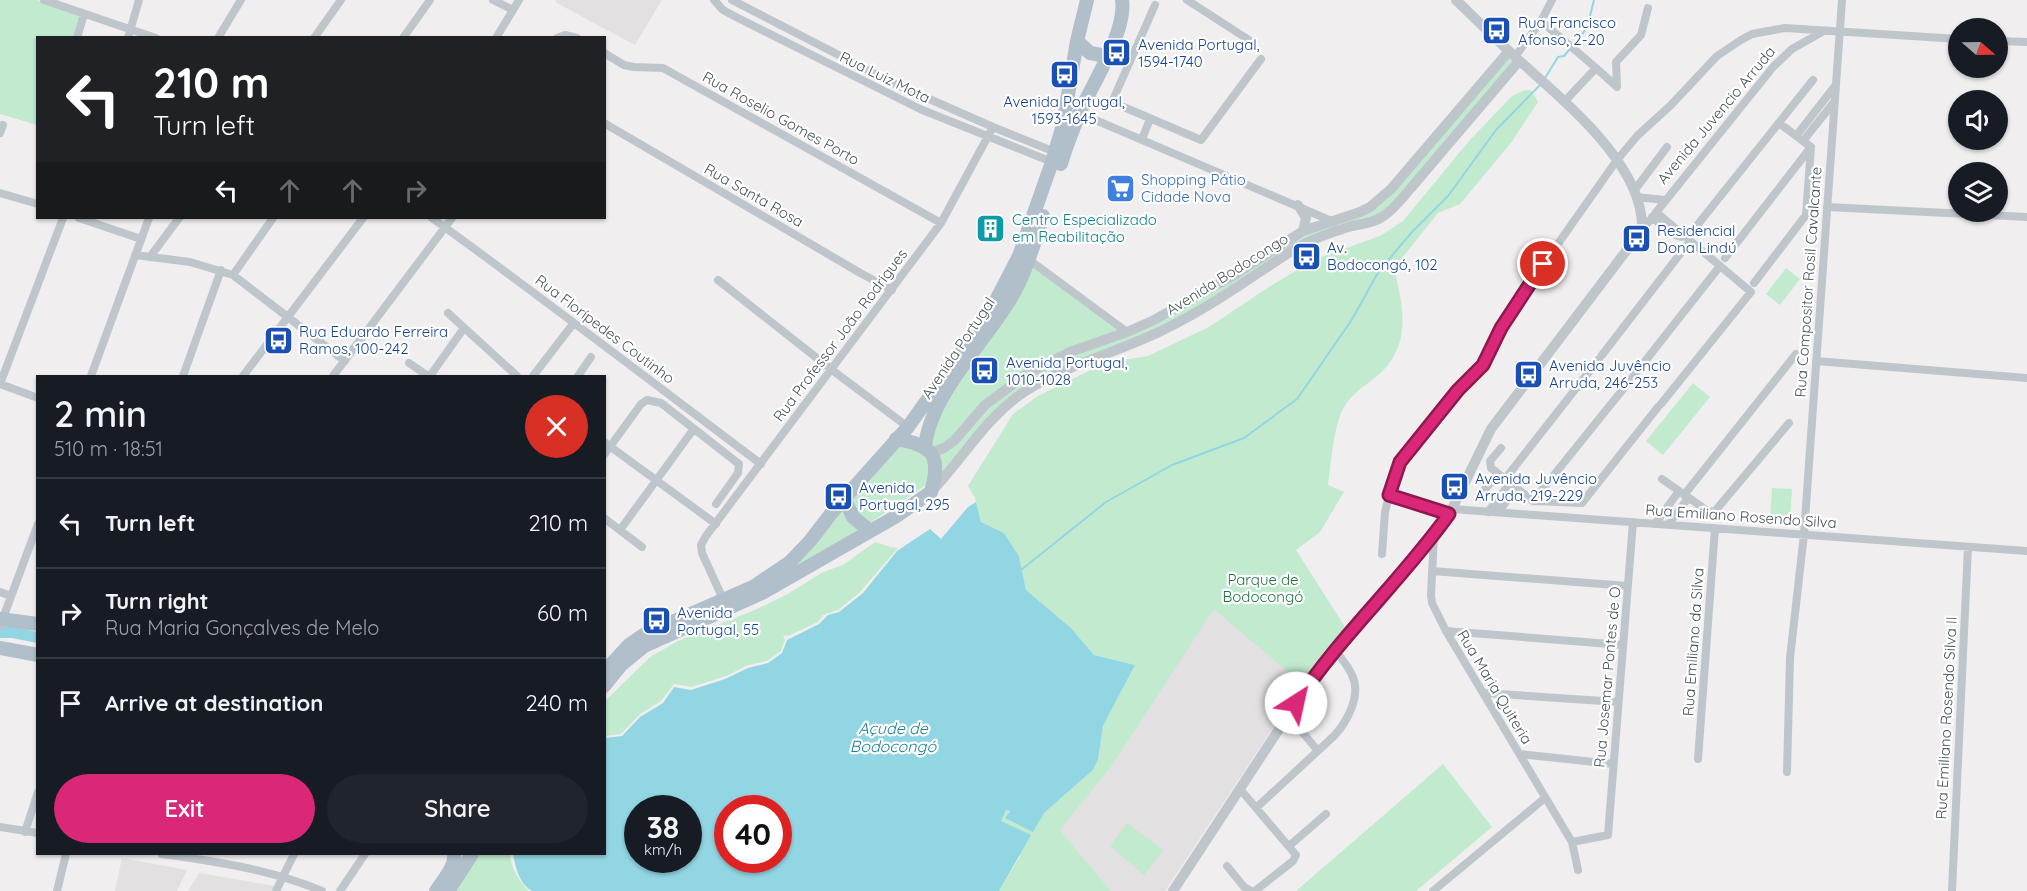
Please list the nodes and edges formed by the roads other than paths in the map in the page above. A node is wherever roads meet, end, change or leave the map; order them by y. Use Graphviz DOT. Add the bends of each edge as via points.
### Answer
graph roads {
  1 [pos="44,0"];
  2 [pos="139,0"];
  3 [pos="241,0"];
  4 [pos="341,0"];
  5 [pos="430,0"];
  6 [pos="493,0"];
  7 [pos="519,0"];
  8 [pos="714,0"];
  9 [pos="732,0"];
  10 [pos="1087,0"];
  11 [pos="1122,0"];
  12 [pos="1187,0"];
  13 [pos="1456,0"];
  14 [pos="1552,0"];
  15 [pos="1842,0"];
  16 [pos="1155,5"];
  17 [pos="1648,8"];
  18 [pos="513,10"];
  19 [pos="84,14"];
  20 [pos="1541,21"];
  21 [pos="1822,32"];
  22 [pos="1839,33"];
  23 [pos="129,34"];
  24 [pos="77,36"];
  25 [pos="219,36"];
  26 [pos="315,36"];
  27 [pos="404,36"];
  28 [pos="497,36"];
  29 [pos="1948,38"];
  30 [pos="1249,40"];
  31 [pos="1077,41"];
  32 [pos="2008,41"];
  33 [pos="2027,42"];
  34 [pos="606,54"];
  35 [pos="1106,56"];
  36 [pos="1514,56"];
  37 [pos="1261,59"];
  38 [pos="1596,68"];
  39 [pos="1814,80"];
  40 [pos="1835,86"];
  41 [pos="1564,102"];
  42 [pos="1834,102"];
  43 [pos="1079,113"];
  44 [pos="1150,119"];
  45 [pos="1779,123"];
  46 [pos="606,124"];
  47 [pos="993,127"];
  48 [pos="988,136"];
  49 [pos="1799,138"];
  50 [pos="1142,139"];
  51 [pos="1667,147"];
  52 [pos="1811,147"];
  53 [pos="1054,157"];
  54 [pos="1617,160"];
  55 [pos="0,193"];
  56 [pos="1635,194"];
  57 [pos="1665,200"];
  58 [pos="36,203"];
  59 [pos="1298,205"];
  60 [pos="1827,207"];
  61 [pos="1654,214"];
  62 [pos="2027,217"];
  63 [pos="63,219"];
  64 [pos="83,219"];
  65 [pos="149,219"];
  66 [pos="178,219"];
  67 [pos="272,219"];
  68 [pos="362,219"];
  69 [pos="433,219"];
  70 [pos="451,219"];
  71 [pos="1334,222"];
  72 [pos="941,223"];
  73 [pos="445,227"];
  74 [pos="1642,230"];
  75 [pos="1303,231"];
  76 [pos="1688,237"];
  77 [pos="141,238"];
  78 [pos="135,255"];
  79 [pos="150,257"];
  80 [pos="1725,258"];
  81 [pos="1028,259"];
  82 [pos="1720,266"];
  83 [pos="221,270"];
  84 [pos="233,274"];
  85 [pos="718,280"];
  86 [pos="1754,283"];
  87 [pos="892,290"];
  88 [pos="448,313"];
  89 [pos="288,317"];
  90 [pos="573,324"];
  91 [pos="464,328"];
  92 [pos="1127,332"];
  93 [pos="1796,354"];
  94 [pos="591,357"];
  95 [pos="1816,360"];
  96 [pos="345,361"];
  97 [pos="409,363"];
  98 [pos="832,370"];
  99 [pos="91,375"];
  100 [pos="183,375"];
  101 [pos="244,375"];
  102 [pos="334,375"];
  103 [pos="427,375"];
  104 [pos="430,375"];
  105 [pos="511,375"];
  106 [pos="534,375"];
  107 [pos="579,375"];
  108 [pos="2027,378"];
  109 [pos="0,384"];
  110 [pos="36,397"];
  111 [pos="1789,423"];
  112 [pos="908,427"];
  113 [pos="693,430"];
  114 [pos="896,439"];
  115 [pos="608,444"];
  116 [pos="1501,448"];
  117 [pos="928,450"];
  118 [pos="761,464"];
  119 [pos="1662,479"];
  120 [pos="657,480"];
  121 [pos="1508,481"];
  122 [pos="1485,489"];
  123 [pos="931,492"];
  124 [pos="1389,495"];
  125 [pos="1684,495"];
  126 [pos="844,498"];
  127 [pos="1533,501"];
  128 [pos="716,504"];
  129 [pos="1451,512"];
  130 [pos="1493,512"];
  131 [pos="606,520"];
  132 [pos="1633,522"];
  133 [pos="716,524"];
  134 [pos="1655,524"];
  135 [pos="1669,524"];
  136 [pos="1715,528"];
  137 [pos="36,529"];
  138 [pos="620,530"];
  139 [pos="870,531"];
  140 [pos="1434,534"];
  141 [pos="1804,534"];
  142 [pos="1968,547"];
  143 [pos="642,548"];
  144 [pos="2027,551"];
  145 [pos="1382,554"];
  146 [pos="1432,571"];
  147 [pos="1628,586"];
  148 [pos="0,592"];
  149 [pos="11,596"];
  150 [pos="723,599"];
  151 [pos="1,622"];
  152 [pos="36,624"];
  153 [pos="1446,632"];
  154 [pos="1623,645"];
  155 [pos="0,648"];
  156 [pos="1336,651"];
  157 [pos="36,655"];
  158 [pos="606,670"];
  159 [pos="606,684"];
  160 [pos="1484,693"];
  161 [pos="1618,702"];
  162 [pos="1288,715"];
  163 [pos="1318,751"];
  164 [pos="1520,754"];
  165 [pos="1698,759"];
  166 [pos="1613,764"];
  167 [pos="1787,772"];
  168 [pos="1240,789"];
  169 [pos="36,798"];
  170 [pos="1545,798"];
  171 [pos="1256,808"];
  172 [pos="1326,814"];
  173 [pos="0,827"];
  174 [pos="25,831"];
  175 [pos="36,834"];
  176 [pos="1572,842"];
  177 [pos="1289,846"];
  178 [pos="66,855"];
  179 [pos="177,855"];
  180 [pos="294,855"];
  181 [pos="364,855"];
  182 [pos="454,855"];
  183 [pos="471,855"];
  184 [pos="206,857"];
  185 [pos="1227,866"];
  186 [pos="1578,870"];
  187 [pos="283,876"];
  188 [pos="57,891"];
  189 [pos="276,891"];
  190 [pos="322,891"];
  191 [pos="340,891"];
  192 [pos="436,891"];
  193 [pos="448,891"];
  194 [pos="1173,891"];
  195 [pos="1253,891"];
  196 [pos="1433,891"];
  197 [pos="1952,891"];
  1 -- 19 [label="street"];
  2 -- 23 [label="street"];
  3 -- 25 [label="street"];
  4 -- 26 [label="street"];
  5 -- 27 [label="street"];
  6 -- 18 [label="street"];
  7 -- 18 [label="street"];
  8 -- 48 [label="street, Rua Luiz Mota" via="723,10 836,69"];
  9 -- 47 [label="street, Rua Luiz Mota" via="893,82"];
  10 -- 31 [label="main road, Avenida Portugal"];
  11 -- 35 [label="main road, Avenida Portugal" via="1122,16"];
  12 -- 30 [label="street"];
  13 -- 36 [label="street"];
  14 -- 20 [label="street, Avenida Bodocongo"];
  15 -- 22 [label="street, Rua Compositor Rosil Cavalcante"];
  16 -- 44 [label="street" via="1112,102"];
  17 -- 38 [label="street" via="1641,35 1616,63 1617,87"];
  18 -- 28 [label="street"];
  19 -- 23 [label="street"];
  19 -- 24 [label="street"];
  20 -- 36 [label="street, Avenida Bodocongo"];
  20 -- 38 [label="street"];
  21 -- 22 [label="street"];
  21 -- 54 [label="street" via="1775,29 1741,39 1718,56 1636,136"];
  21 -- 57 [label="street, Avenida Juvencio Arruda" via="1781,58"];
  22 -- 29 [label="street"];
  22 -- 40 [label="street, Rua Compositor Rosil Cavalcante"];
  31 -- 35 [label="main road" via="1090,53"];
  31 -- 53 [label="main road, Avenida Portugal"];
  32 -- 33 [label="street"];
  34 -- 72 [label="street, Rua Roselio Gomes Porto" via="624,65 663,68"];
  35 -- 43 [label="main road, Avenida Portugal"];
  36 -- 41 [label="street"];
  36 -- 71 [label="street, Avenida Bodocongo" via="1382,198"];
  36 -- 123 [label="street, Avenida Bodocongo" via="1411,188 1382,217 1312,240 1165,330 1024,392 989,422"];
  37 -- 44 [label="street" via="1201,140"];
  38 -- 41 [label="street"];
  39 -- 45 [label="street"];
  40 -- 42 [label="street, Rua Compositor Rosil Cavalcante"];
  40 -- 49 [label="street"];
  41 -- 54 [label="street"];
  42 -- 49 [label="street"];
  42 -- 60 [label="street, Rua Compositor Rosil Cavalcante"];
  43 -- 50 [label="street"];
  43 -- 81 [label="main road, Avenida Portugal"];
  44 -- 50 [label="street"];
  45 -- 49 [label="street"];
  45 -- 76 [label="street"];
  46 -- 87 [label="street, Rua Santa Rosa"];
  47 -- 48 [label="street, Rua Professor João Rodrigues"];
  47 -- 53 [label="street, Rua Luiz Mota"];
  48 -- 53 [label="street, Rua Luiz Mota"];
  48 -- 72 [label="street, Rua Professor João Rodrigues"];
  49 -- 52 [label="street"];
  50 -- 59 [label="street"];
  51 -- 56 [label="street"];
  52 -- 80 [label="street"];
  52 -- 86 [label="street" via="1806,215"];
  53 -- 112 [label="main road, Avenida Portugal" via="1019,256 999,296"];
  54 -- 56 [label="street"];
  54 -- 124 [label="street" via="1519,299 1483,365 1404,457"];
  55 -- 58 [label="street"];
  56 -- 57 [label="street"];
  56 -- 74 [label="street"];
  57 -- 61 [label="street, Avenida Juvencio Arruda"];
  59 -- 71 [label="street"];
  59 -- 75 [label="street" via="1306,218"];
  60 -- 62 [label="street"];
  60 -- 95 [label="street, Rua Compositor Rosil Cavalcante"];
  61 -- 74 [label="street, Avenida Juvencio Arruda"];
  61 -- 76 [label="street"];
  63 -- 109 [label="street"];
  64 -- 77 [label="street"];
  65 -- 77 [label="street"];
  66 -- 79 [label="street"];
  67 -- 84 [label="street"];
  68 -- 89 [label="street"];
  69 -- 73 [label="street, Rua Florípedes Coutinho"];
  70 -- 73 [label="street"];
  71 -- 75 [label="street, Avenida Bodocongo"];
  72 -- 87 [label="street, Rua Professor João Rodrigues"];
  73 -- 90 [label="street, Rua Florípedes Coutinho"];
  73 -- 96 [label="street"];
  74 -- 129 [label="street" via="1491,429"];
  75 -- 92 [label="street, Avenida Bodocongo" via="1221,283"];
  76 -- 82 [label="street"];
  76 -- 121 [label="street"];
  77 -- 78 [label="street"];
  78 -- 79 [label="street"];
  78 -- 99 [label="street"];
  79 -- 83 [label="street"];
  81 -- 92 [label="street"];
  81 -- 117 [label="main road, Avenida Portugal" via="1011,298 940,402 928,428"];
  82 -- 127 [label="street"];
  82 -- 127 [label="street" via="1751,292 1582,503"];
  83 -- 84 [label="street"];
  83 -- 100 [label="street"];
  84 -- 89 [label="street"];
  85 -- 98 [label="street"];
  87 -- 98 [label="street, Rua Professor João Rodrigues"];
  88 -- 91 [label="street"];
  89 -- 96 [label="street"];
  89 -- 101 [label="street"];
  90 -- 106 [label="street"];
  90 -- 118 [label="street, Rua Florípedes Coutinho"];
  91 -- 104 [label="street"];
  91 -- 105 [label="street"];
  92 -- 117 [label="street, Avenida Bodocongo" via="1071,352 1027,374 985,405 955,440 944,448"];
  93 -- 125 [label="street"];
  94 -- 107 [label="street"];
  95 -- 108 [label="street"];
  95 -- 141 [label="street, Rua Compositor Rosil Cavalcante"];
  96 -- 102 [label="street"];
  97 -- 103 [label="street"];
  98 -- 112 [label="street"];
  98 -- 118 [label="street, Rua Professor João Rodrigues"];
  109 -- 110 [label="street"];
  111 -- 125 [label="street" via="1715,511 1709,512"];
  112 -- 114 [label="main road, Avenida Portugal"];
  113 -- 115 [label="street" via="660,403 647,400"];
  113 -- 120 [label="street"];
  113 -- 128 [label="street" via="739,464 738,473"];
  114 -- 117 [label="main road"];
  114 -- 126 [label="main road, Avenida Portugal"];
  115 -- 120 [label="street"];
  116 -- 121 [label="street" via="1490,465"];
  117 -- 123 [label="main road, Avenida Portugal" via="936,470"];
  118 -- 133 [label="street, Rua Professor João Rodrigues"];
  119 -- 125 [label="street"];
  120 -- 133 [label="street"];
  120 -- 138 [label="street"];
  121 -- 122 [label="street" via="1492,481"];
  121 -- 127 [label="street"];
  121 -- 130 [label="street"];
  123 -- 139 [label="main road"];
  124 -- 129 [label="street, Rua Emiliano Rosendo Silva"];
  124 -- 145 [label="street"];
  125 -- 134 [label="street"];
  125 -- 135 [label="street"];
  126 -- 139 [label="main road" via="853,517"];
  126 -- 150 [label="main road, Avenida Portugal" via="790,562 753,587"];
  129 -- 130 [label="street, Rua Emiliano Rosendo Silva"];
  129 -- 140 [label="street"];
  130 -- 132 [label="street, Rua Emiliano Rosendo Silva"];
  131 -- 138 [label="street"];
  132 -- 134 [label="street, Rua Emiliano Rosendo Silva"];
  132 -- 147 [label="street, Rua Josemar Pontes de O"];
  133 -- 150 [label="street, Rua Professor João Rodrigues" via="703,541 702,553"];
  134 -- 135 [label="street, Rua Emiliano Rosendo Silva"];
  135 -- 136 [label="street, Rua Emiliano Rosendo Silva"];
  136 -- 141 [label="street, Rua Emiliano Rosendo Silva"];
  136 -- 165 [label="street, Rua Emiliano da Silva"];
  137 -- 149 [label="street"];
  138 -- 143 [label="street"];
  139 -- 159 [label="main road" via="764,592 644,646"];
  140 -- 146 [label="street, Rua Maria Quiteria"];
  140 -- 156 [label="street"];
  141 -- 142 [label="street, Rua Emiliano Rosendo Silva"];
  141 -- 167 [label="street, Rua Compositor Rosil Cavalcante" via="1790,658"];
  142 -- 144 [label="street, Rua Emiliano Rosendo Silva"];
  142 -- 197 [label="street, Rua Emiliano Rosendo Silva II"];
  146 -- 147 [label="street"];
  146 -- 153 [label="street, Rua Maria Quiteria" via="1432,603"];
  147 -- 154 [label="street, Rua Josemar Pontes de O"];
  148 -- 149 [label="street"];
  149 -- 151 [label="street"];
  150 -- 158 [label="main road, Avenida Portugal" via="645,634"];
  151 -- 152 [label="main road"];
  153 -- 154 [label="street"];
  153 -- 160 [label="street, Rua Maria Quiteria"];
  154 -- 161 [label="street, Rua Josemar Pontes de O"];
  155 -- 157 [label="main road"];
  156 -- 162 [label="street"];
  156 -- 163 [label="street" via="1353,677 1353,701 1345,724"];
  160 -- 161 [label="street"];
  160 -- 164 [label="street, Rua Maria Quiteria"];
  161 -- 166 [label="street, Rua Josemar Pontes de O"];
  162 -- 163 [label="street"];
  162 -- 168 [label="street"];
  163 -- 171 [label="street"];
  164 -- 166 [label="street"];
  164 -- 170 [label="street, Rua Maria Quiteria"];
  166 -- 176 [label="street, Rua Josemar Pontes de O" via="1608,835"];
  168 -- 171 [label="street"];
  168 -- 194 [label="street"];
  169 -- 174 [label="street"];
  170 -- 176 [label="street, Rua Maria Quiteria"];
  170 -- 196 [label="street"];
  171 -- 177 [label="street"];
  172 -- 177 [label="street"];
  173 -- 174 [label="street"];
  174 -- 175 [label="street"];
  176 -- 186 [label="street, Rua Maria Quiteria"];
  177 -- 195 [label="street" via="1296,858"];
  178 -- 188 [label="street"];
  179 -- 184 [label="street"];
  180 -- 187 [label="street"];
  181 -- 191 [label="street"];
  182 -- 192 [label="main road" via="452,866"];
  183 -- 193 [label="main road"];
  184 -- 187 [label="street"];
  185 -- 195 [label="street" via="1244,887"];
  187 -- 189 [label="street"];
  187 -- 190 [label="street"];
}
